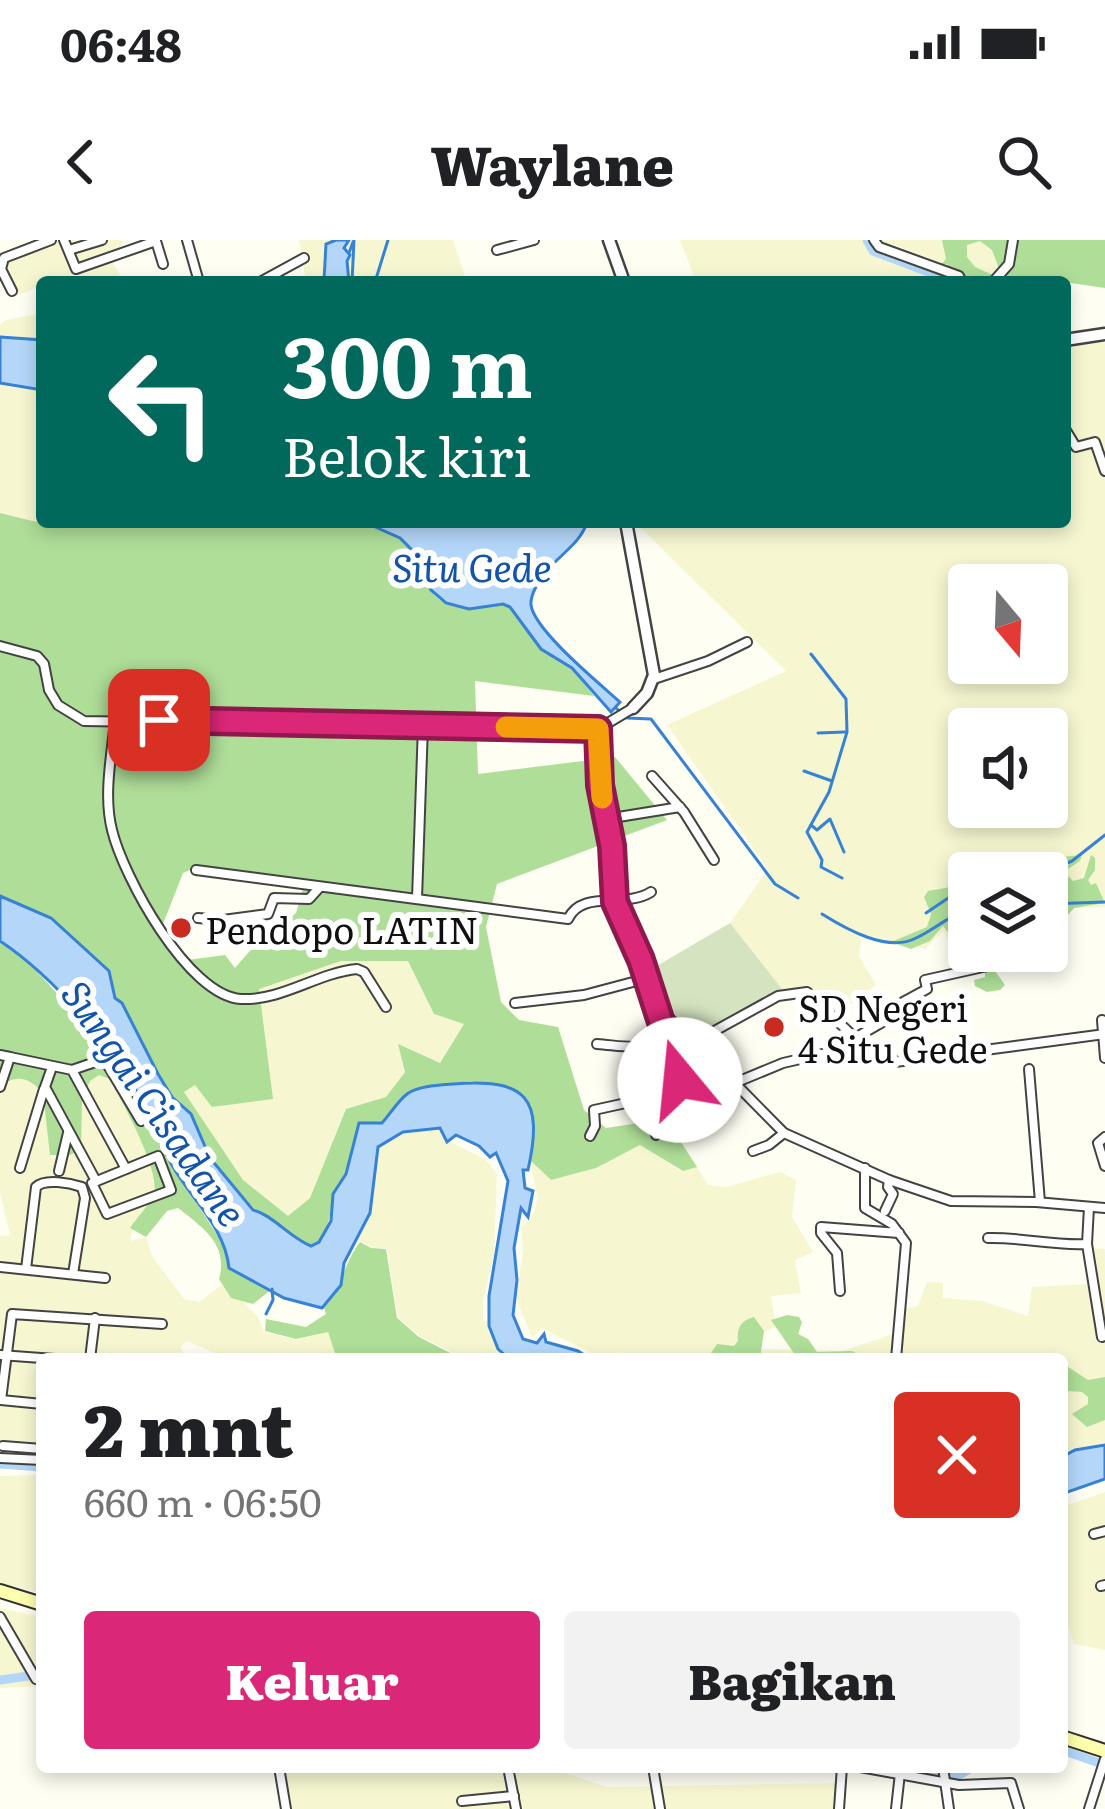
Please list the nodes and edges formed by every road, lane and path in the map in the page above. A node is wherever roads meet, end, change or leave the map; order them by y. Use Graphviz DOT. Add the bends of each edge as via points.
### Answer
graph roads {
  1 [pos="51,240"];
  2 [pos="64,240"];
  3 [pos="102,240"];
  4 [pos="187,240"];
  5 [pos="534,240"];
  6 [pos="609,240"];
  7 [pos="1012,240"];
  8 [pos="156,241"];
  9 [pos="874,241"];
  10 [pos="70,250"];
  11 [pos="497,250"];
  12 [pos="304,258"];
  13 [pos="163,264"];
  14 [pos="197,276"];
  15 [pos="271,276"];
  16 [pos="622,276"];
  17 [pos="959,276"];
  18 [pos="998,276"];
  19 [pos="12,291"];
  20 [pos="1105,334"];
  21 [pos="1071,339"];
  22 [pos="1071,439"];
  23 [pos="1105,471"];
  24 [pos="627,528"];
  25 [pos="747,642"];
  26 [pos="0,646"];
  27 [pos="654,679"];
  28 [pos="633,708"];
  29 [pos="115,719"];
  30 [pos="423,725"];
  31 [pos="598,729"];
  32 [pos="652,776"];
  33 [pos="680,807"];
  34 [pos="606,819"];
  35 [pos="714,860"];
  36 [pos="196,870"];
  37 [pos="320,886"];
  38 [pos="651,892"];
  39 [pos="417,899"];
  40 [pos="615,902"];
  41 [pos="198,918"];
  42 [pos="961,972"];
  43 [pos="648,978"];
  44 [pos="514,1003"];
  45 [pos="386,1007"];
  46 [pos="1102,1020"];
  47 [pos="1104,1034"];
  48 [pos="673,1036"];
  49 [pos="854,1037"];
  50 [pos="597,1044"];
  51 [pos="689,1045"];
  52 [pos="5,1056"];
  53 [pos="1105,1058"];
  54 [pos="895,1062"];
  55 [pos="52,1067"];
  56 [pos="1030,1069"];
  57 [pos="72,1070"];
  58 [pos="726,1072"];
  59 [pos="736,1082"];
  60 [pos="0,1087"];
  61 [pos="45,1088"];
  62 [pos="680,1090"];
  63 [pos="645,1100"];
  64 [pos="141,1121"];
  65 [pos="68,1131"];
  66 [pos="784,1133"];
  67 [pos="656,1135"];
  68 [pos="590,1136"];
  69 [pos="1105,1137"];
  70 [pos="753,1150"];
  71 [pos="1105,1166"];
  72 [pos="20,1168"];
  73 [pos="865,1168"];
  74 [pos="126,1169"];
  75 [pos="59,1172"];
  76 [pos="889,1180"];
  77 [pos="96,1181"];
  78 [pos="1040,1202"];
  79 [pos="1089,1208"];
  80 [pos="1105,1208"];
  81 [pos="885,1211"];
  82 [pos="868,1213"];
  83 [pos="867,1230"];
  84 [pos="901,1233"];
  85 [pos="988,1238"];
  86 [pos="1087,1244"];
  87 [pos="0,1267"];
  88 [pos="26,1268"];
  89 [pos="73,1274"];
  90 [pos="105,1278"];
  91 [pos="841,1292"];
  92 [pos="95,1318"];
  93 [pos="162,1324"];
  94 [pos="1102,1337"];
  95 [pos="91,1353"];
  96 [pos="897,1353"];
  97 [pos="3,1355"];
  98 [pos="36,1358"];
  99 [pos="1,1400"];
  100 [pos="36,1403"];
  101 [pos="2,1446"];
  102 [pos="36,1449"];
  103 [pos="0,1458"];
  104 [pos="36,1460"];
  105 [pos="0,1591"];
  106 [pos="36,1602"];
  107 [pos="0,1617"];
  108 [pos="34,1674"];
  109 [pos="1068,1740"];
  110 [pos="1104,1759"];
  111 [pos="280,1773"];
  112 [pos="509,1773"];
  113 [pos="654,1773"];
  114 [pos="842,1773"];
  115 [pos="900,1773"];
  116 [pos="944,1773"];
  117 [pos="946,1782"];
  118 [pos="514,1796"];
  119 [pos="462,1801"];
  120 [pos="286,1809"];
  121 [pos="516,1809"];
  122 [pos="660,1809"];
  123 [pos="839,1809"];
  124 [pos="896,1809"];
  125 [pos="949,1809"];
  126 [pos="1019,1809"];
  127 [pos="1089,1809"];
  1 -- 19 [label="street" via="4,258"];
  2 -- 10 [label="street"];
  3 -- 10 [label="street"];
  4 -- 14 [label="street"];
  5 -- 11 [label="street"];
  6 -- 16 [label="street"];
  7 -- 18 [label="street"];
  8 -- 10 [label="street" via="76,268"];
  8 -- 13 [label="street"];
  9 -- 17 [label="street"];
  12 -- 15 [label="street"];
  20 -- 21 [label="street"];
  22 -- 23 [label="street" via="1076,447 1095,442"];
  24 -- 27 [label="street"];
  25 -- 27 [label="street"];
  26 -- 29 [label="street" via="38,656 58,705 84,721"];
  27 -- 28 [label="street"];
  28 -- 31 [label="street"];
  29 -- 30 [label="street"];
  29 -- 45 [label="street" via="111,827 143,907 188,966 237,999 356,969"];
  30 -- 31 [label="street"];
  30 -- 39 [label="street"];
  31 -- 34 [label="street"];
  32 -- 33 [label="street"];
  33 -- 34 [label="street"];
  33 -- 35 [label="street"];
  34 -- 40 [label="street"];
  36 -- 37 [label="street"];
  37 -- 39 [label="street"];
  37 -- 41 [label="street" via="309,899 273,898 268,914"];
  38 -- 40 [label="street"];
  39 -- 40 [label="street" via="568,919 585,901"];
  40 -- 43 [label="street"];
  42 -- 49 [label="street" via="925,980 927,988 898,1013"];
  43 -- 44 [label="street"];
  43 -- 48 [label="street"];
  46 -- 47 [label="street"];
  47 -- 53 [label="street"];
  47 -- 54 [label="street"];
  48 -- 50 [label="street" via="635,1048"];
  48 -- 51 [label="street"];
  48 -- 62 [label="street"];
  49 -- 51 [label="street" via="807,992 778,996"];
  49 -- 59 [label="street"];
  51 -- 58 [label="street"];
  52 -- 55 [label="street"];
  52 -- 60 [label="street"];
  55 -- 57 [label="street"];
  55 -- 61 [label="street"];
  56 -- 78 [label="street"];
  57 -- 64 [label="street" via="104,1059"];
  57 -- 74 [label="street"];
  58 -- 59 [label="street"];
  58 -- 62 [label="street"];
  59 -- 66 [label="street"];
  61 -- 65 [label="street"];
  61 -- 72 [label="street"];
  62 -- 63 [label="street"];
  63 -- 67 [label="street"];
  63 -- 68 [label="street" via="594,1110"];
  65 -- 75 [label="street"];
  65 -- 77 [label="street"];
  66 -- 70 [label="street"];
  66 -- 73 [label="street"];
  69 -- 71 [label="street" via="1098,1143"];
  73 -- 76 [label="street"];
  73 -- 82 [label="street"];
  74 -- 77 [label="street"];
  74 -- 77 [label="street" via="158,1156 171,1190 107,1214"];
  76 -- 78 [label="street" via="951,1201"];
  76 -- 81 [label="street"];
  78 -- 79 [label="street"];
  79 -- 80 [label="street"];
  79 -- 86 [label="street"];
  82 -- 83 [label="street"];
  82 -- 84 [label="street"];
  83 -- 84 [label="street"];
  83 -- 91 [label="street" via="821,1228 837,1253"];
  84 -- 96 [label="street" via="908,1251"];
  85 -- 86 [label="street"];
  86 -- 94 [label="street"];
  87 -- 88 [label="street"];
  88 -- 89 [label="street"];
  88 -- 89 [label="street" via="36,1187 73,1184 85,1193"];
  89 -- 90 [label="street"];
  92 -- 93 [label="street"];
  92 -- 95 [label="street"];
  92 -- 97 [label="street" via="12,1314"];
  97 -- 98 [label="street"];
  97 -- 99 [label="street"];
  99 -- 100 [label="street"];
  101 -- 102 [label="street"];
  103 -- 104 [label="street"];
  105 -- 106 [label="main road"];
  107 -- 108 [label="street"];
  109 -- 110 [label="main road"];
  110 -- 127 [label="street"];
  111 -- 120 [label="street"];
  112 -- 118 [label="street"];
  113 -- 122 [label="street"];
  114 -- 123 [label="street"];
  115 -- 117 [label="street"];
  115 -- 124 [label="street"];
  116 -- 117 [label="street"];
  117 -- 125 [label="street"];
  117 -- 126 [label="street" via="1011,1783"];
  118 -- 119 [label="street"];
  118 -- 121 [label="street"];
}
